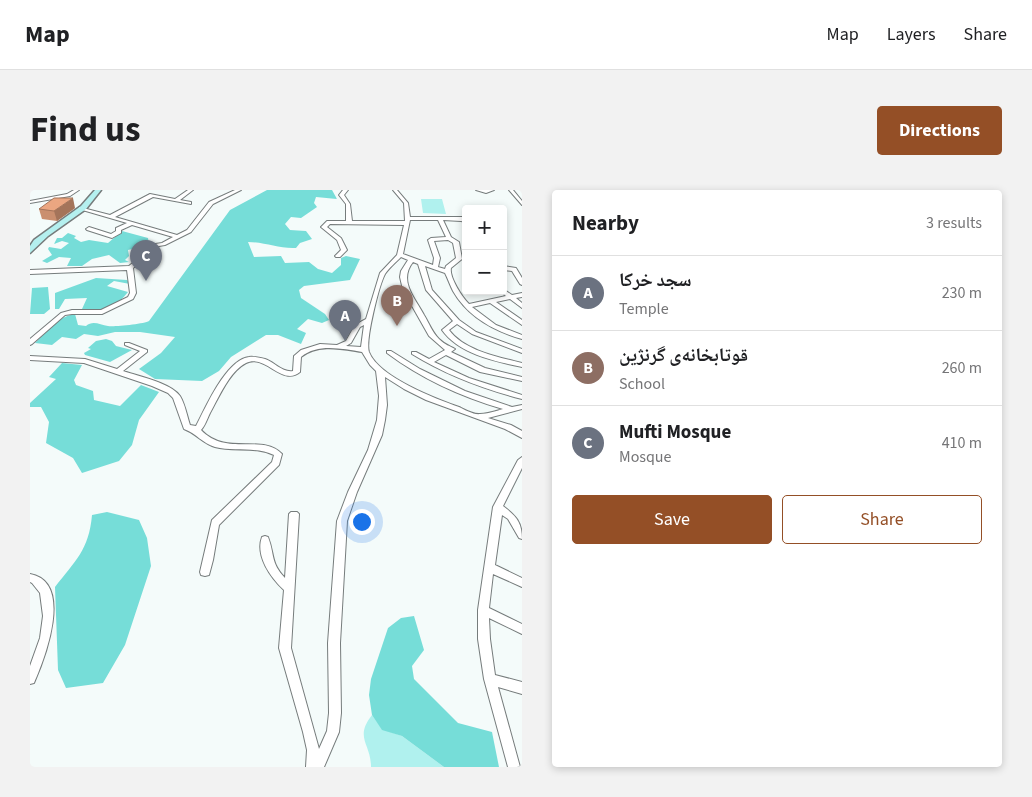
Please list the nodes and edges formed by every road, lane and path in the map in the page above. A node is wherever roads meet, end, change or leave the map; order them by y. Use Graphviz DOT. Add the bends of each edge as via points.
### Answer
graph roads {
  1 [pos="77,190"];
  2 [pos="98,190"];
  3 [pos="191,190"];
  4 [pos="240,190"];
  5 [pos="346,190"];
  6 [pos="396,190"];
  7 [pos="478,190"];
  8 [pos="492,190"];
  9 [pos="511,190"];
  10 [pos="176,200"];
  11 [pos="30,202"];
  12 [pos="188,203"];
  13 [pos="522,204"];
  14 [pos="81,208"];
  15 [pos="112,216"];
  16 [pos="440,219"];
  17 [pos="462,219"];
  18 [pos="407,220"];
  19 [pos="350,221"];
  20 [pos="133,223"];
  21 [pos="89,229"];
  22 [pos="178,237"];
  23 [pos="449,238"];
  24 [pos="30,251"];
  25 [pos="400,254"];
  26 [pos="338,256"];
  27 [pos="412,259"];
  28 [pos="421,263"];
  29 [pos="435,267"];
  30 [pos="130,268"];
  31 [pos="507,268"];
  32 [pos="30,272"];
  33 [pos="447,272"];
  34 [pos="522,283"];
  35 [pos="507,294"];
  36 [pos="522,295"];
  37 [pos="511,297"];
  38 [pos="491,301"];
  39 [pos="467,306"];
  40 [pos="522,306"];
  41 [pos="370,319"];
  42 [pos="457,321"];
  43 [pos="522,323"];
  44 [pos="522,337"];
  45 [pos="30,343"];
  46 [pos="127,344"];
  47 [pos="464,345"];
  48 [pos="333,347"];
  49 [pos="365,350"];
  50 [pos="522,351"];
  51 [pos="388,352"];
  52 [pos="448,352"];
  53 [pos="414,353"];
  54 [pos="30,358"];
  55 [pos="428,362"];
  56 [pos="522,365"];
  57 [pos="380,370"];
  58 [pos="119,372"];
  59 [pos="522,379"];
  60 [pos="522,397"];
  61 [pos="522,407"];
  62 [pos="511,409"];
  63 [pos="480,417"];
  64 [pos="195,429"];
  65 [pos="522,435"];
  66 [pos="522,460"];
  67 [pos="498,508"];
  68 [pos="294,514"];
  69 [pos="522,534"];
  70 [pos="265,540"];
  71 [pos="489,567"];
  72 [pos="205,572"];
  73 [pos="30,578"];
  74 [pos="522,583"];
  75 [pos="289,589"];
  76 [pos="483,610"];
  77 [pos="522,629"];
  78 [pos="30,679"];
  79 [pos="490,679"];
  80 [pos="522,688"];
  81 [pos="312,767"];
  82 [pos="317,767"];
  83 [pos="514,767"];
  1 -- 11 [label="street" via="68,195 46,194 45,201"];
  2 -- 14 [label="street"];
  3 -- 10 [label="street"];
  4 -- 22 [label="street" via="211,203 189,231"];
  5 -- 19 [label="street" via="341,196 348,204"];
  6 -- 18 [label="street" via="406,203"];
  7 -- 8 [label="street"];
  9 -- 13 [label="street"];
  10 -- 12 [label="street"];
  10 -- 15 [label="street" via="152,195"];
  14 -- 15 [label="street"];
  14 -- 24 [label="street" via="43,234"];
  15 -- 20 [label="street"];
  16 -- 17 [label="street"];
  16 -- 18 [label="street"];
  16 -- 23 [label="street"];
  18 -- 19 [label="street"];
  18 -- 25 [label="street"];
  19 -- 26 [label="street" via="324,224 344,246"];
  20 -- 21 [label="street" via="112,236"];
  20 -- 22 [label="street"];
  22 -- 30 [label="street" via="151,246 147,254"];
  23 -- 29 [label="street" via="431,240 437,258"];
  23 -- 33 [label="street" via="456,242 459,259 448,267"];
  25 -- 27 [label="street"];
  25 -- 41 [label="street" via="383,273"];
  27 -- 28 [label="street"];
  27 -- 52 [label="street" via="403,270 408,296 435,342"];
  28 -- 29 [label="street"];
  28 -- 42 [label="street" via="429,290"];
  29 -- 33 [label="street"];
  30 -- 32 [label="street"];
  30 -- 45 [label="street" via="131,298 102,312 63,314"];
  31 -- 34 [label="street" via="514,269"];
  33 -- 39 [label="street"];
  35 -- 37 [label="street"];
  36 -- 37 [label="street"];
  37 -- 38 [label="street"];
  37 -- 40 [label="street"];
  38 -- 39 [label="street"];
  38 -- 43 [label="street"];
  39 -- 44 [label="street" via="496,327"];
  41 -- 48 [label="street" via="357,326 349,342"];
  41 -- 49 [label="street"];
  42 -- 47 [label="street" via="445,330 447,335"];
  42 -- 50 [label="street" via="474,333"];
  46 -- 58 [label="street" via="144,351"];
  47 -- 52 [label="street"];
  47 -- 56 [label="street" via="493,358"];
  48 -- 49 [label="street"];
  48 -- 64 [label="street" via="314,348 300,354 293,374 287,374 265,361 249,359 241,362 222,385 199,428"];
  49 -- 57 [label="street"];
  51 -- 62 [label="street" via="452,390"];
  52 -- 55 [label="street"];
  52 -- 59 [label="street" via="483,370"];
  53 -- 55 [label="street"];
  54 -- 58 [label="street" via="85,361"];
  55 -- 60 [label="street" via="463,380"];
  57 -- 63 [label="street" via="412,391"];
  57 -- 82 [label="street" via="381,424 346,504 342,521 334,643 335,713 333,732"];
  58 -- 64 [label="street" via="171,391 177,398 187,427"];
  61 -- 62 [label="street"];
  62 -- 63 [label="street"];
  63 -- 65 [label="street"];
  64 -- 72 [label="street" via="209,443 278,454 276,463 215,524"];
  66 -- 67 [label="street"];
  67 -- 69 [label="street" via="511,517"];
  67 -- 71 [label="street"];
  68 -- 75 [label="street"];
  70 -- 75 [label="street" via="266,562"];
  71 -- 74 [label="street"];
  71 -- 76 [label="street"];
  73 -- 78 [label="street" via="35,579 46,593 48,611 46,634"];
  75 -- 81 [label="street" via="284,648 309,732"];
  76 -- 77 [label="street"];
  76 -- 79 [label="street"];
  79 -- 80 [label="street"];
  79 -- 83 [label="street"];
}
